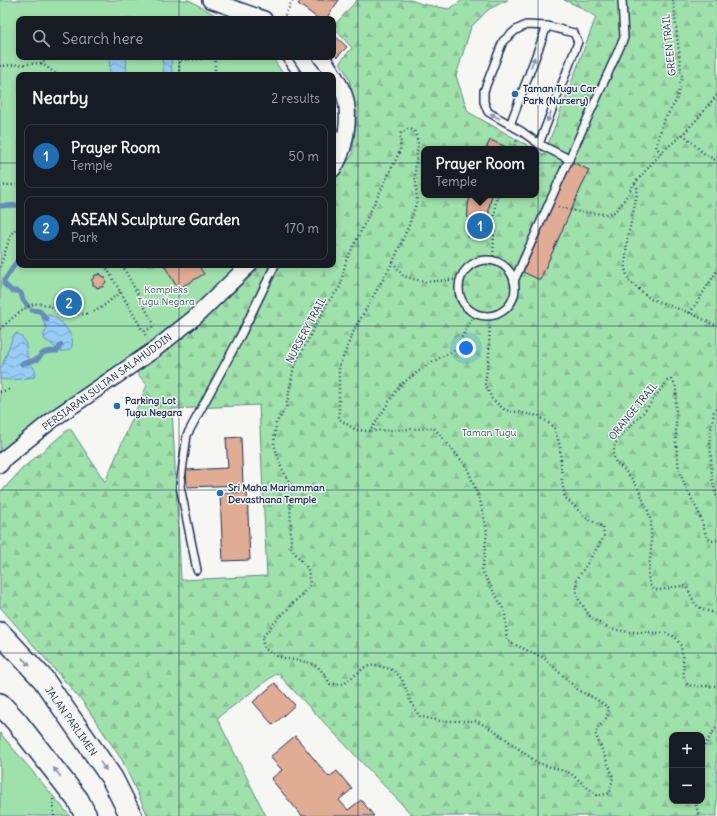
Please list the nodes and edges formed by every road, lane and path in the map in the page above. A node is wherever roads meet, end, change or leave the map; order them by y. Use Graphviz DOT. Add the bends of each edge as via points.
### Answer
graph roads {
  1 [pos="210,0"];
  2 [pos="293,0"];
  3 [pos="622,0"];
  4 [pos="673,0"];
  5 [pos="254,16"];
  6 [pos="285,16"];
  7 [pos="547,26"];
  8 [pos="46,60"];
  9 [pos="181,60"];
  10 [pos="215,60"];
  11 [pos="288,60"];
  12 [pos="324,60"];
  13 [pos="41,63"];
  14 [pos="0,66"];
  15 [pos="54,72"];
  16 [pos="179,72"];
  17 [pos="216,72"];
  18 [pos="296,72"];
  19 [pos="332,72"];
  20 [pos="336,80"];
  21 [pos="717,95"];
  22 [pos="510,125"];
  23 [pos="684,134"];
  24 [pos="336,136"];
  25 [pos="539,144"];
  26 [pos="344,148"];
  27 [pos="661,153"];
  28 [pos="569,159"];
  29 [pos="717,161"];
  30 [pos="336,163"];
  31 [pos="634,184"];
  32 [pos="16,185"];
  33 [pos="0,187"];
  34 [pos="496,198"];
  35 [pos="550,203"];
  36 [pos="16,229"];
  37 [pos="493,260"];
  38 [pos="393,262"];
  39 [pos="0,267"];
  40 [pos="107,268"];
  41 [pos="124,268"];
  42 [pos="246,268"];
  43 [pos="274,268"];
  44 [pos="717,271"];
  45 [pos="461,279"];
  46 [pos="514,281"];
  47 [pos="120,292"];
  48 [pos="475,313"];
  49 [pos="690,313"];
  50 [pos="490,316"];
  51 [pos="717,326"];
  52 [pos="0,329"];
  53 [pos="144,332"];
  54 [pos="154,350"];
  55 [pos="12,389"];
  56 [pos="0,392"];
  57 [pos="717,409"];
  58 [pos="370,431"];
  59 [pos="0,465"];
  60 [pos="717,498"];
  61 [pos="717,540"];
  62 [pos="196,570"];
  63 [pos="717,614"];
  64 [pos="0,633"];
  65 [pos="717,686"];
  66 [pos="0,704"];
  67 [pos="717,726"];
  68 [pos="705,744"];
  69 [pos="696,804"];
  70 [pos="86,816"];
  71 [pos="131,816"];
  72 [pos="699,816"];
  1 -- 5 [label="street"];
  2 -- 6 [label="path"];
  3 -- 28 [label="lane" via="624,38"];
  4 -- 27 [label="path, GREEN TRAIL" via="682,78 676,101 662,122 656,147"];
  22 -- 7 [label="lane, one-way"];
  22 -- 7 [label="lane, one-way" via="488,112 484,102 484,91 503,41 526,25"];
  7 -- 25 [label="lane, one-way" via="574,33 578,42"];
  8 -- 13 [label="path"];
  9 -- 16 [label="path"];
  10 -- 17 [label="path"];
  11 -- 18 [label="lane"];
  12 -- 19 [label="street"];
  13 -- 14 [label="path"];
  13 -- 15 [label="path"];
  20 -- 26 [label="street" via="345,97 347,116"];
  21 -- 23 [label="path"];
  22 -- 25 [label="lane"];
  23 -- 27 [label="path"];
  23 -- 29 [label="path" via="703,153"];
  24 -- 26 [label="lane"];
  25 -- 28 [label="lane"];
  26 -- 30 [label="street"];
  27 -- 31 [label="path"];
  28 -- 35 [label="lane"];
  31 -- 35 [label="path" via="614,212 580,212"];
  31 -- 49 [label="path" via="638,189 627,242 625,269 629,281 651,299"];
  32 -- 33 [label="path"];
  34 -- 37 [label="path"];
  35 -- 46 [label="lane"];
  36 -- 39 [label="path" via="11,234"];
  37 -- 45 [label="lane" via="481,261 470,266"];
  37 -- 46 [label="lane" via="506,268"];
  38 -- 45 [label="path" via="403,276 425,282"];
  38 -- 58 [label="path, NURSERY TRAIL" via="354,330 339,367 339,418 356,430"];
  38 -- 58 [label="path, NURSERY TRAIL" via="417,201 415,171 418,141 414,130 408,129 401,133 400,151 346,261 340,287 328,302 294,366 286,408 276,423 274,444 281,467 290,483 291,548 308,569 310,585 262,638 264,648 278,657 318,667 330,684 344,684 365,667 376,665 393,670 402,679 419,716 440,721 476,721 495,731 538,763 570,773 598,796 610,794 613,776 595,733 607,717 608,708 578,690 544,658 508,641 505,612 482,572 487,532 481,504 467,467 434,428"];
  40 -- 47 [label="path"];
  41 -- 53 [label="path" via="155,326"];
  42 -- 54 [label="street, PERSIARAN SULTAN SALAHUDDIN" via="194,318"];
  43 -- 62 [label="lane" via="187,436 180,486"];
  44 -- 49 [label="path"];
  45 -- 48 [label="lane" via="460,295 468,308"];
  46 -- 50 [label="lane" via="515,289 510,304 505,310"];
  47 -- 52 [label="path" via="91,314 65,312 47,305 34,304 14,316"];
  47 -- 53 [label="path"];
  48 -- 50 [label="lane"];
  48 -- 58 [label="path" via="455,350 430,363 400,385"];
  49 -- 51 [label="path"];
  50 -- 65 [label="path" via="485,384 492,399 505,410 539,416 554,427 560,446 564,497 586,518 603,527 604,536 576,581 577,597 591,618 610,629 666,633 675,637 681,646 684,678 687,684"];
  53 -- 54 [label="path"];
  54 -- 59 [label="street, PERSIARAN SULTAN SALAHUDDIN" via="56,417"];
  55 -- 56 [label="path"];
  57 -- 60 [label="path" via="714,412 710,435 712,478"];
  61 -- 63 [label="path, ORANGE TRAIL" via="706,538 679,470 676,389 671,380 667,381 644,412 620,437 613,454 616,463 637,486 648,511 651,522 648,576 650,585 655,590 663,591 681,585 687,587 695,604"];
  64 -- 71 [label="street, JALAN PARLIMEN, one-way" via="43,679 112,778"];
  70 -- 66 [label="street, one-way" via="78,800"];
  67 -- 68 [label="path"];
  69 -- 72 [label="path"];
}
